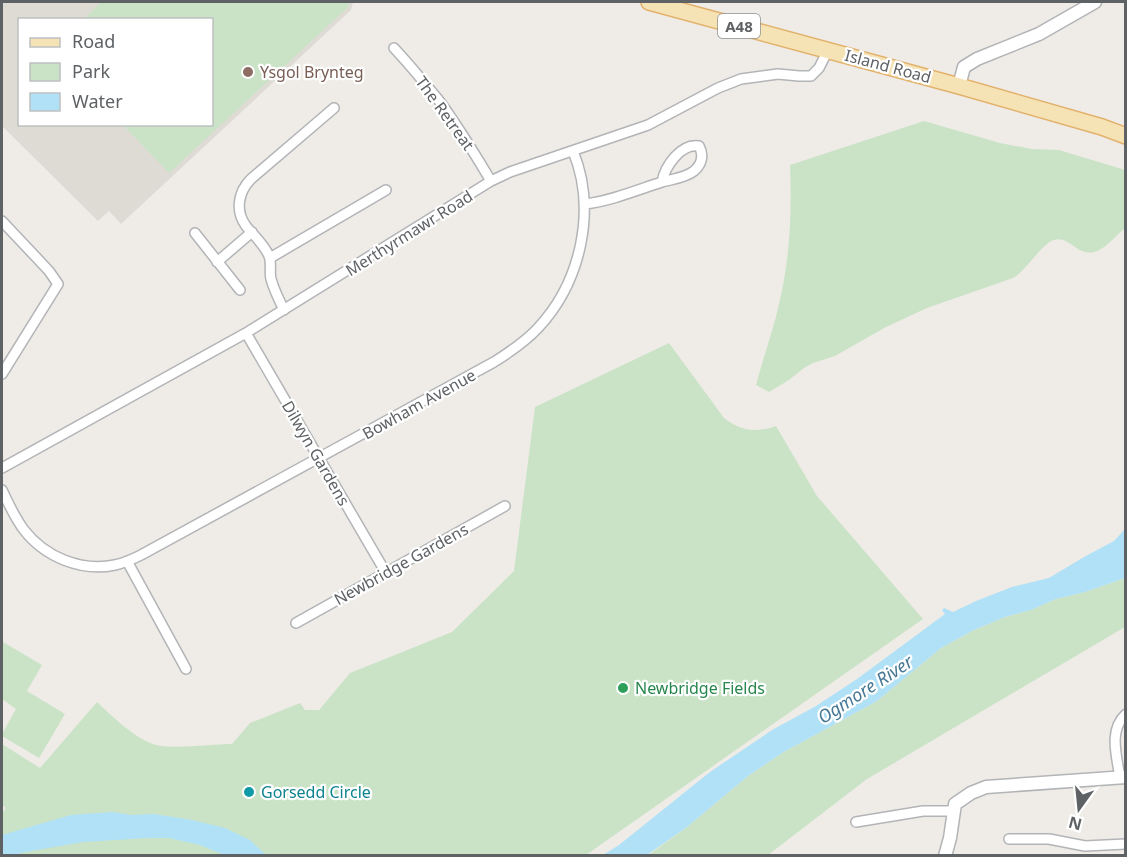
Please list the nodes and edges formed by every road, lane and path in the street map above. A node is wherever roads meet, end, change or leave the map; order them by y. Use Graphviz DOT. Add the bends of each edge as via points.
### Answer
graph roads {
  1 [pos="649,2"];
  2 [pos="1095,2"];
  3 [pos="394,48"];
  4 [pos="828,50"];
  5 [pos="959,86"];
  6 [pos="334,108"];
  7 [pos="1125,136"];
  8 [pos="573,151"];
  9 [pos="491,181"];
  10 [pos="662,182"];
  11 [pos="386,190"];
  12 [pos="585,204"];
  13 [pos="2,221"];
  14 [pos="252,232"];
  15 [pos="195,233"];
  16 [pos="270,258"];
  17 [pos="217,262"];
  18 [pos="240,290"];
  19 [pos="284,310"];
  20 [pos="246,333"];
  21 [pos="2,374"];
  22 [pos="319,459"];
  23 [pos="2,468"];
  24 [pos="2,489"];
  25 [pos="505,506"];
  26 [pos="127,561"];
  27 [pos="386,573"];
  28 [pos="296,623"];
  29 [pos="186,669"];
  30 [pos="1125,714"];
  31 [pos="1123,777"];
  32 [pos="953,811"];
  33 [pos="856,822"];
  34 [pos="1010,839"];
  35 [pos="1125,844"];
  36 [pos="1085,851"];
  37 [pos="945,855"];
  1 -- 4 [label="main road, Island Road / A48"];
  2 -- 5 [label="street" via="1039,34 964,67"];
  3 -- 9 [label="street, The Retreat" via="438,100"];
  4 -- 5 [label="main road, Island Road / A48"];
  4 -- 8 [label="street, Merthyrmawr Road" via="811,76 778,74 741,79 648,125"];
  5 -- 7 [label="main road, Island Road / A48"];
  6 -- 14 [label="street" via="247,183 239,205 244,223"];
  8 -- 9 [label="street, Merthyrmawr Road"];
  8 -- 12 [label="street, Bowham Avenue"];
  9 -- 19 [label="street, Merthyrmawr Road"];
  10 -- 10 [label="street" via="687,175 699,166 702,149 685,147 675,156"];
  10 -- 12 [label="street"];
  11 -- 16 [label="street"];
  12 -- 22 [label="street, Bowham Avenue" via="581,244 570,279 556,305 528,339 494,362"];
  13 -- 21 [label="street" via="58,284"];
  14 -- 16 [label="street"];
  14 -- 17 [label="street"];
  15 -- 17 [label="street"];
  16 -- 19 [label="street" via="271,277"];
  17 -- 18 [label="street"];
  19 -- 20 [label="street, Merthyrmawr Road"];
  20 -- 22 [label="street, Dilwyn Gardens"];
  20 -- 23 [label="street, Merthyrmawr Road"];
  22 -- 26 [label="street, Bowham Avenue"];
  22 -- 27 [label="street, Dilwyn Gardens"];
  24 -- 26 [label="street, Bowham Avenue" via="22,528 54,555 95,567"];
  25 -- 27 [label="street, Newbridge Gardens"];
  26 -- 29 [label="street"];
  27 -- 28 [label="street, Newbridge Gardens"];
  30 -- 31 [label="street" via="1115,732"];
  31 -- 32 [label="street" via="986,787 961,799"];
  32 -- 33 [label="street" via="923,811"];
  32 -- 37 [label="street"];
  34 -- 36 [label="street" via="1049,839"];
  35 -- 36 [label="street"];
}
